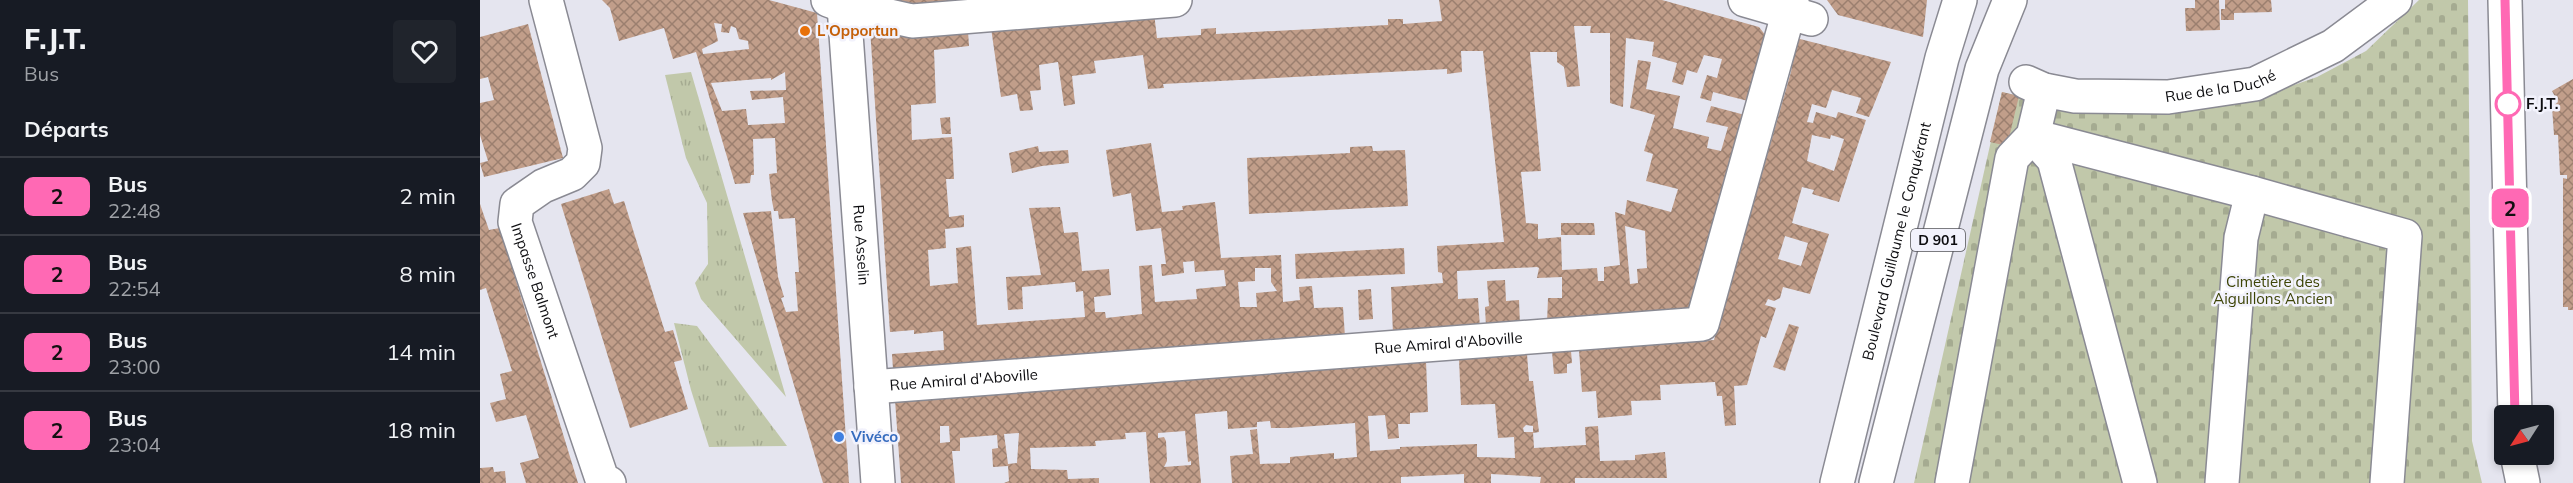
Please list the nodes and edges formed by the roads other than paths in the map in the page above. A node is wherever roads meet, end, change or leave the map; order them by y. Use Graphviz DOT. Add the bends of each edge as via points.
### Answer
graph roads {
  1 [pos="546,0"];
  2 [pos="1175,0"];
  3 [pos="1745,0"];
  4 [pos="1960,0"];
  5 [pos="2010,0"];
  6 [pos="2395,0"];
  7 [pos="2505,0"];
  8 [pos="838,2"];
  9 [pos="1798,11"];
  10 [pos="2033,136"];
  11 [pos="2252,193"];
  12 [pos="871,387"];
  13 [pos="2515,405"];
  14 [pos="2519,465"];
  15 [pos="609,483"];
  16 [pos="878,483"];
  17 [pos="1837,483"];
  18 [pos="1876,483"];
  19 [pos="1952,483"];
  20 [pos="2140,483"];
  21 [pos="2222,483"];
  22 [pos="2387,483"];
  23 [pos="2523,483"];
  1 -- 15 [label="street, Impasse Balmont" via="585,148 583,163 572,174 543,186 517,204 515,222 603,482"];
  2 -- 8 [label="street" via="912,21"];
  3 -- 9 [label="street"];
  4 -- 17 [label="street, Boulevard Guillaume le Conquérant / D 901" via="1942,58"];
  5 -- 18 [label="street, D 901" via="1982,69"];
  6 -- 10 [label="street, Rue de la Duché" via="2333,46 2255,84 2168,97 2075,96 2035,86"];
  7 -- 13 [label="street"];
  8 -- 12 [label="street, Rue Asselin"];
  9 -- 12 [label="street, Rue Amiral d'Aboville" via="1702,324"];
  10 -- 11 [label="street"];
  10 -- 19 [label="street" via="2012,159"];
  10 -- 20 [label="street" via="2054,160"];
  11 -- 21 [label="street" via="2241,238"];
  11 -- 22 [label="street" via="2405,236"];
  12 -- 16 [label="street, Rue Asselin"];
  14 -- 23 [label="street"];
}
